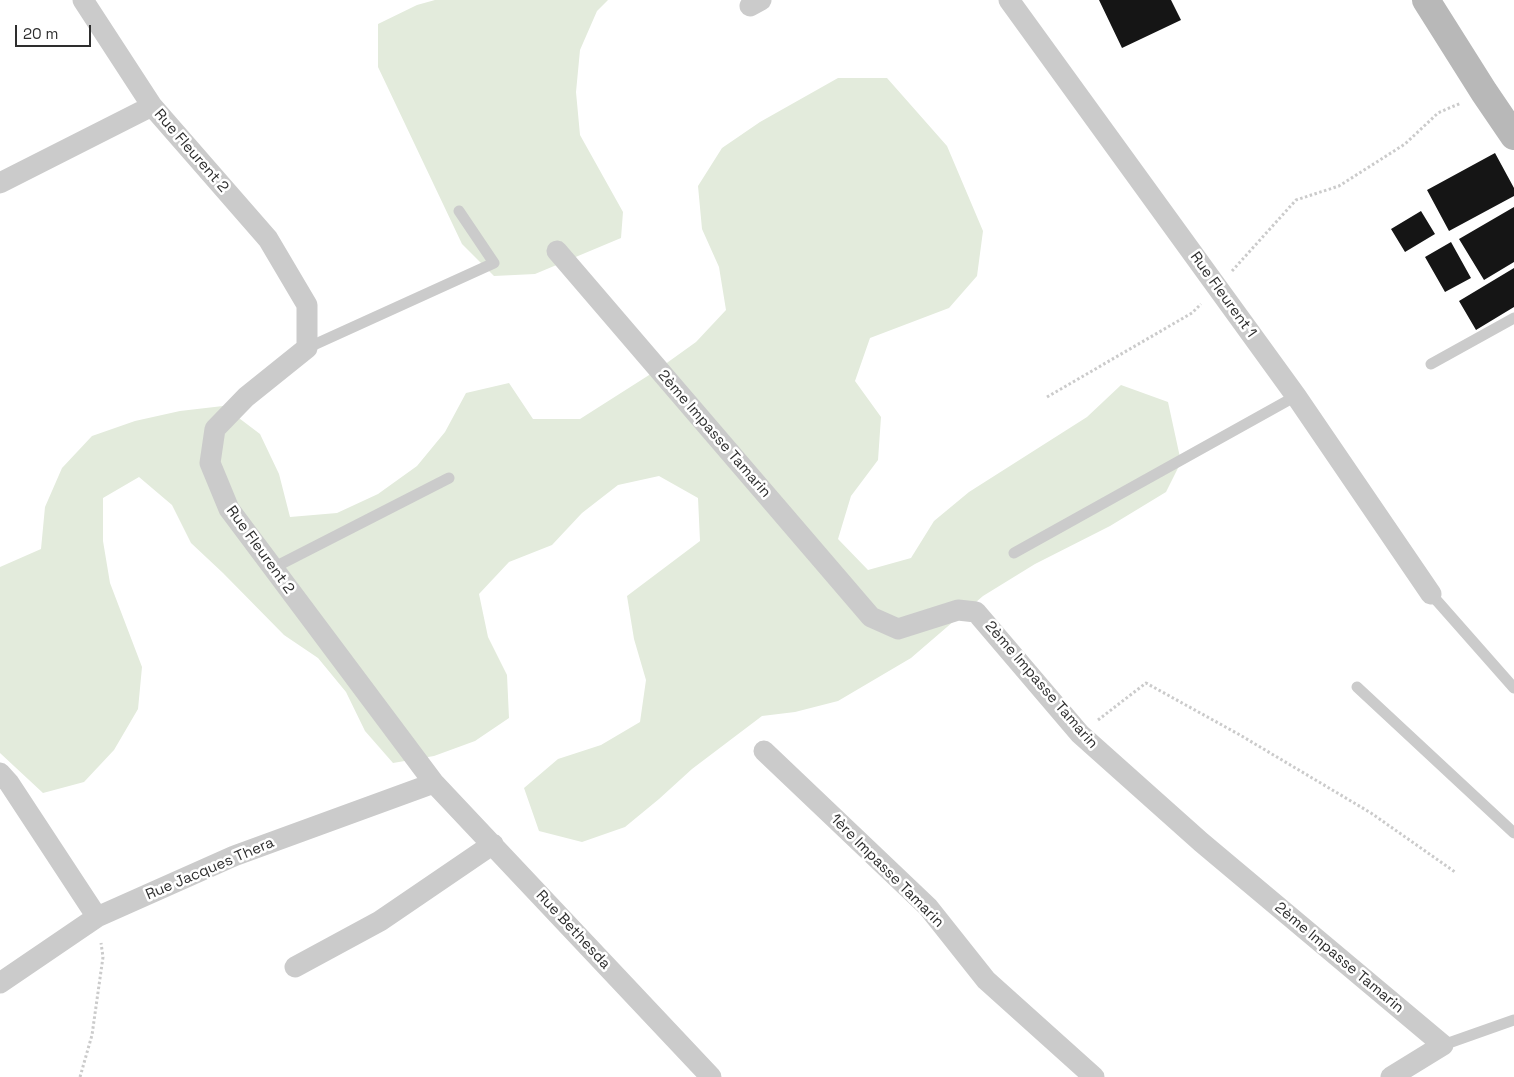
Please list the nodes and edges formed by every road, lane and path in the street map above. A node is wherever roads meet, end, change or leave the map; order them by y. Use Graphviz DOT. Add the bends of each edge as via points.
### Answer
graph roads {
  1 [pos="83,0"];
  2 [pos="1009,0"];
  3 [pos="1426,0"];
  4 [pos="1484,92"];
  5 [pos="152,106"];
  6 [pos="1514,136"];
  7 [pos="0,183"];
  8 [pos="460,211"];
  9 [pos="557,251"];
  10 [pos="1218,287"];
  11 [pos="1514,318"];
  12 [pos="307,348"];
  13 [pos="1431,364"];
  14 [pos="1296,396"];
  15 [pos="1048,397"];
  16 [pos="449,478"];
  17 [pos="1014,553"];
  18 [pos="273,568"];
  19 [pos="1431,594"];
  20 [pos="1357,687"];
  21 [pos="1514,688"];
  22 [pos="1080,734"];
  23 [pos="764,750"];
  24 [pos="0,773"];
  25 [pos="434,783"];
  26 [pos="1514,833"];
  27 [pos="493,844"];
  28 [pos="1455,872"];
  29 [pos="97,917"];
  30 [pos="295,967"];
  31 [pos="0,983"];
  32 [pos="1514,1020"];
  33 [pos="1443,1045"];
  34 [pos="80,1077"];
  35 [pos="711,1077"];
  36 [pos="1094,1077"];
  37 [pos="1391,1077"];
  1 -- 5 [label="street, Rue Fleurent 2"];
  2 -- 10 [label="street, Rue Fleurent 1"];
  3 -- 4 [label="main road"];
  4 -- 6 [label="main road"];
  4 -- 10 [label="path" via="1438,113 1404,144 1339,186 1296,200"];
  5 -- 7 [label="street"];
  5 -- 12 [label="street, Rue Fleurent 2" via="268,239 307,305"];
  8 -- 12 [label="lane" via="494,263"];
  9 -- 22 [label="street, 2ème Impasse Tamarin" via="871,618 898,629 958,610 976,612"];
  10 -- 14 [label="street, Rue Fleurent 1"];
  10 -- 15 [label="path" via="1192,313"];
  11 -- 13 [label="lane"];
  12 -- 18 [label="street, Rue Fleurent 2" via="246,397 214,429 210,464 228,509"];
  14 -- 17 [label="lane"];
  14 -- 19 [label="street, Rue Fleurent 1"];
  16 -- 18 [label="lane"];
  18 -- 25 [label="street, Rue Fleurent 2"];
  19 -- 21 [label="lane"];
  20 -- 26 [label="lane"];
  22 -- 28 [label="path" via="1146,683 1362,808"];
  22 -- 33 [label="street, 2ème Impasse Tamarin" via="1201,842"];
  23 -- 36 [label="street, 1ère Impasse Tamarin" via="928,907 986,980"];
  24 -- 29 [label="street"];
  25 -- 27 [label="street, Rue Bethesda"];
  25 -- 29 [label="street, Rue Jacques Thera" via="234,856"];
  27 -- 30 [label="street" via="380,921"];
  27 -- 35 [label="street, Rue Bethesda"];
  29 -- 31 [label="street, Rue Jacques Thera"];
  29 -- 34 [label="path" via="103,958 92,1035"];
  32 -- 33 [label="lane"];
  33 -- 37 [label="street"];
}
